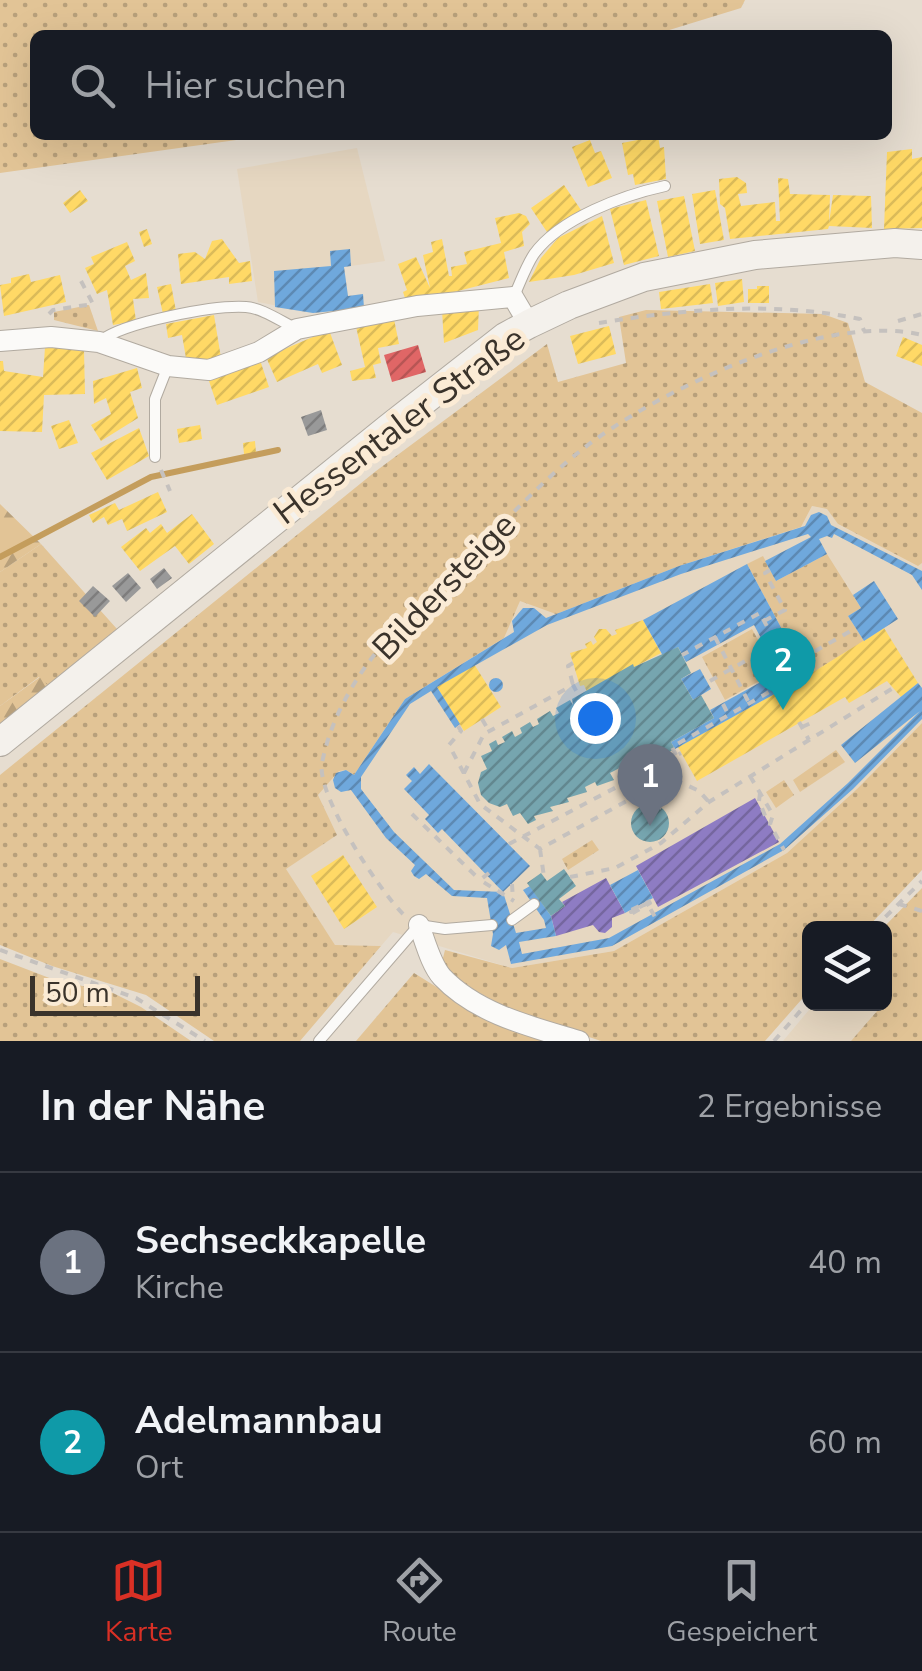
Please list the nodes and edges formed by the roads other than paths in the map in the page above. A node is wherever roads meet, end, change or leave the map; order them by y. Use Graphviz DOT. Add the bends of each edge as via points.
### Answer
graph roads {
  1 [pos="665,186"];
  2 [pos="922,245"];
  3 [pos="513,297"];
  4 [pos="529,324"];
  5 [pos="297,328"];
  6 [pos="0,341"];
  7 [pos="100,342"];
  8 [pos="168,366"];
  9 [pos="155,457"];
  10 [pos="0,742"];
  11 [pos="529,908"];
  12 [pos="512,920"];
  13 [pos="492,925"];
  14 [pos="419,926"];
  15 [pos="319,1041"];
  16 [pos="579,1041"];
  1 -- 3 [label="lane" via="580,216 535,252"];
  2 -- 4 [label="main road, Hessentaler Straße" via="755,255 644,277"];
  3 -- 4 [label="street"];
  3 -- 5 [label="street"];
  4 -- 10 [label="main road, Hessentaler Straße" via="373,440"];
  5 -- 7 [label="lane" via="249,307 216,309 144,324"];
  5 -- 8 [label="street" via="259,352 209,370"];
  6 -- 7 [label="street"];
  7 -- 8 [label="street"];
  8 -- 9 [label="lane" via="155,399"];
  11 -- 12 [label="lane"];
  13 -- 14 [label="lane"];
  14 -- 15 [label="lane"];
  14 -- 16 [label="street" via="440,975 472,1000 511,1021"];
}
